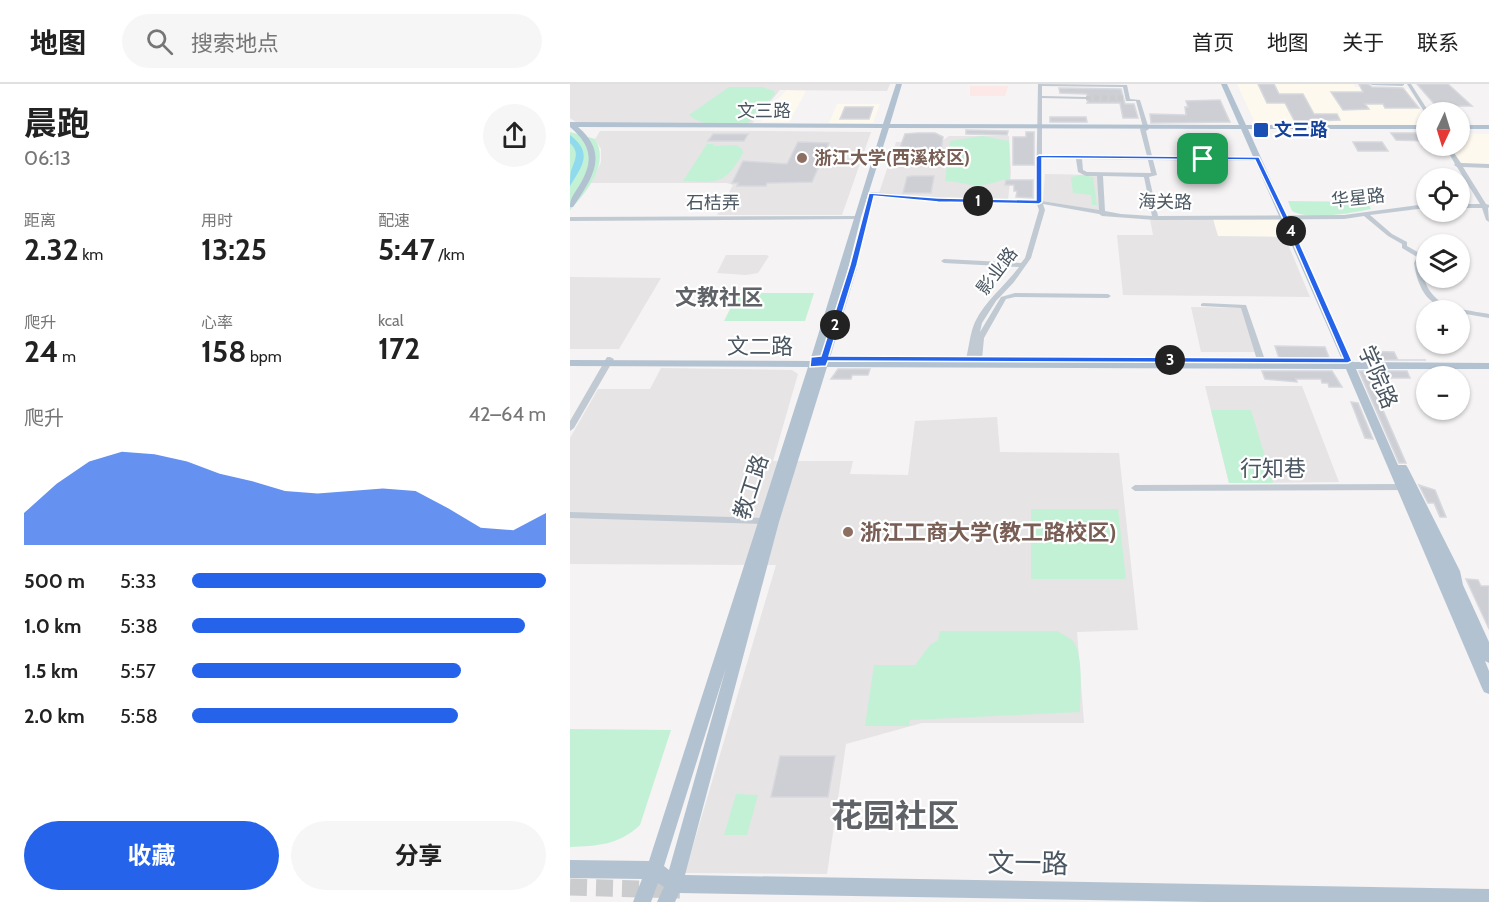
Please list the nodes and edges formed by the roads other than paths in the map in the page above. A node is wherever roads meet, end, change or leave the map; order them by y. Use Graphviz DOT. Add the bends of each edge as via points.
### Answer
graph roads {
  1 [pos="899,84"];
  2 [pos="905,84"];
  3 [pos="1040,84"];
  4 [pos="1224,84"];
  5 [pos="1230,84"];
  6 [pos="1372,84"];
  7 [pos="1378,84"];
  8 [pos="1409,84"];
  9 [pos="1100,85"];
  10 [pos="1402,85"];
  11 [pos="1040,98"];
  12 [pos="1086,98"];
  13 [pos="1421,102"];
  14 [pos="571,126"];
  15 [pos="888,127"];
  16 [pos="1040,127"];
  17 [pos="1145,128"];
  18 [pos="1246,128"];
  19 [pos="1416,128"];
  20 [pos="1470,128"];
  21 [pos="1489,128"];
  22 [pos="1452,156"];
  23 [pos="1039,157"];
  24 [pos="1079,157"];
  25 [pos="1149,158"];
  26 [pos="1257,159"];
  27 [pos="1457,165"];
  28 [pos="1489,165"];
  29 [pos="1100,174"];
  30 [pos="1146,175"];
  31 [pos="871,194"];
  32 [pos="1039,202"];
  33 [pos="570,205"];
  34 [pos="1470,206"];
  35 [pos="1486,206"];
  36 [pos="1416,207"];
  37 [pos="1102,214"];
  38 [pos="1365,214"];
  39 [pos="857,217"];
  40 [pos="1289,217"];
  41 [pos="1155,218"];
  42 [pos="570,219"];
  43 [pos="1489,220"];
  44 [pos="944,261"];
  45 [pos="1024,265"];
  46 [pos="1108,296"];
  47 [pos="1436,300"];
  48 [pos="1203,305"];
  49 [pos="1470,313"];
  50 [pos="1489,316"];
  51 [pos="974,359"];
  52 [pos="1261,360"];
  53 [pos="570,361"];
  54 [pos="609,361"];
  55 [pos="819,362"];
  56 [pos="1353,363"];
  57 [pos="1489,364"];
  58 [pos="570,428"];
  59 [pos="1407,487"];
  60 [pos="1135,488"];
  61 [pos="570,515"];
  62 [pos="764,521"];
  63 [pos="1489,657"];
  64 [pos="1489,688"];
  65 [pos="570,869"];
  66 [pos="655,870"];
  67 [pos="674,884"];
  68 [pos="1489,898"];
  69 [pos="642,902"];
  70 [pos="666,902"];
  1 -- 15 [label="main road, 教工路"];
  2 -- 15 [label="main road, 教工路"];
  3 -- 9 [label="street"];
  3 -- 11 [label="street, 影业路"];
  4 -- 18 [label="main road, 学院路"];
  5 -- 18 [label="main road, 学院路"];
  6 -- 7 [label="street"];
  7 -- 10 [label="street"];
  8 -- 13 [label="street"];
  9 -- 17 [label="street" via="1125,86 1126,98 1138,100"];
  11 -- 12 [label="street"];
  11 -- 16 [label="street, 影业路"];
  14 -- 15 [label="main road, 文三路"];
  14 -- 33 [label="main road" via="589,142 594,158"];
  15 -- 16 [label="main road, 文三路"];
  15 -- 31 [label="main road, 教工路"];
  15 -- 39 [label="main road, 教工路"];
  16 -- 17 [label="main road, 文三路"];
  16 -- 23 [label="street, 影业路"];
  17 -- 18 [label="main road, 文三路"];
  17 -- 25 [label="street"];
  18 -- 19 [label="main road, 文三路"];
  18 -- 26 [label="main road, 学院路"];
  18 -- 40 [label="main road, 学院路"];
  20 -- 21 [label="main road"];
  22 -- 27 [label="street"];
  23 -- 24 [label="street"];
  23 -- 32 [label="street, 影业路"];
  24 -- 25 [label="street"];
  24 -- 29 [label="street" via="1080,171"];
  25 -- 26 [label="street"];
  25 -- 30 [label="street" via="1154,175"];
  26 -- 40 [label="main road, 学院路"];
  27 -- 28 [label="street"];
  27 -- 35 [label="street"];
  29 -- 30 [label="street"];
  29 -- 37 [label="street"];
  30 -- 41 [label="street"];
  31 -- 32 [label="street, 海关路"];
  31 -- 55 [label="main road, 教工路" via="853,265"];
  32 -- 37 [label="street, 海关路"];
  32 -- 45 [label="street, 影业路" via="1042,210"];
  34 -- 35 [label="street"];
  35 -- 43 [label="street"];
  36 -- 38 [label="street, 华星路"];
  37 -- 41 [label="street, 海关路"];
  38 -- 40 [label="street, 华星路"];
  38 -- 47 [label="street" via="1421,256 1417,263 1420,283 1424,292"];
  39 -- 42 [label="street, 石桔弄"];
  39 -- 55 [label="main road, 教工路"];
  40 -- 41 [label="street, 海关路"];
  40 -- 56 [label="main road, 学院路"];
  44 -- 45 [label="street"];
  45 -- 51 [label="street, 影业路" via="978,324"];
  46 -- 51 [label="street" via="1003,298 980,338"];
  48 -- 52 [label="street" via="1244,306"];
  49 -- 50 [label="street"];
  51 -- 52 [label="main road, 文二路"];
  51 -- 55 [label="main road, 文二路"];
  52 -- 56 [label="main road, 文二路"];
  53 -- 54 [label="main road, 文二路"];
  54 -- 55 [label="main road, 文二路"];
  54 -- 58 [label="street"];
  55 -- 56 [label="main road, 文二路"];
  55 -- 62 [label="main road, 教工路"];
  55 -- 67 [label="main road, 教工路"];
  56 -- 57 [label="main road, 文二路"];
  56 -- 59 [label="main road, 学院路"];
  59 -- 60 [label="street, 行知巷"];
  59 -- 63 [label="main road, 学院路" via="1453,572"];
  59 -- 64 [label="main road, 学院路"];
  61 -- 62 [label="street"];
  62 -- 66 [label="main road, 教工路"];
  65 -- 66 [label="main road"];
  66 -- 67 [label="main road"];
  66 -- 69 [label="main road, 教工路"];
  67 -- 68 [label="main road, 文一路"];
  67 -- 70 [label="main road, 教工路"];
}
